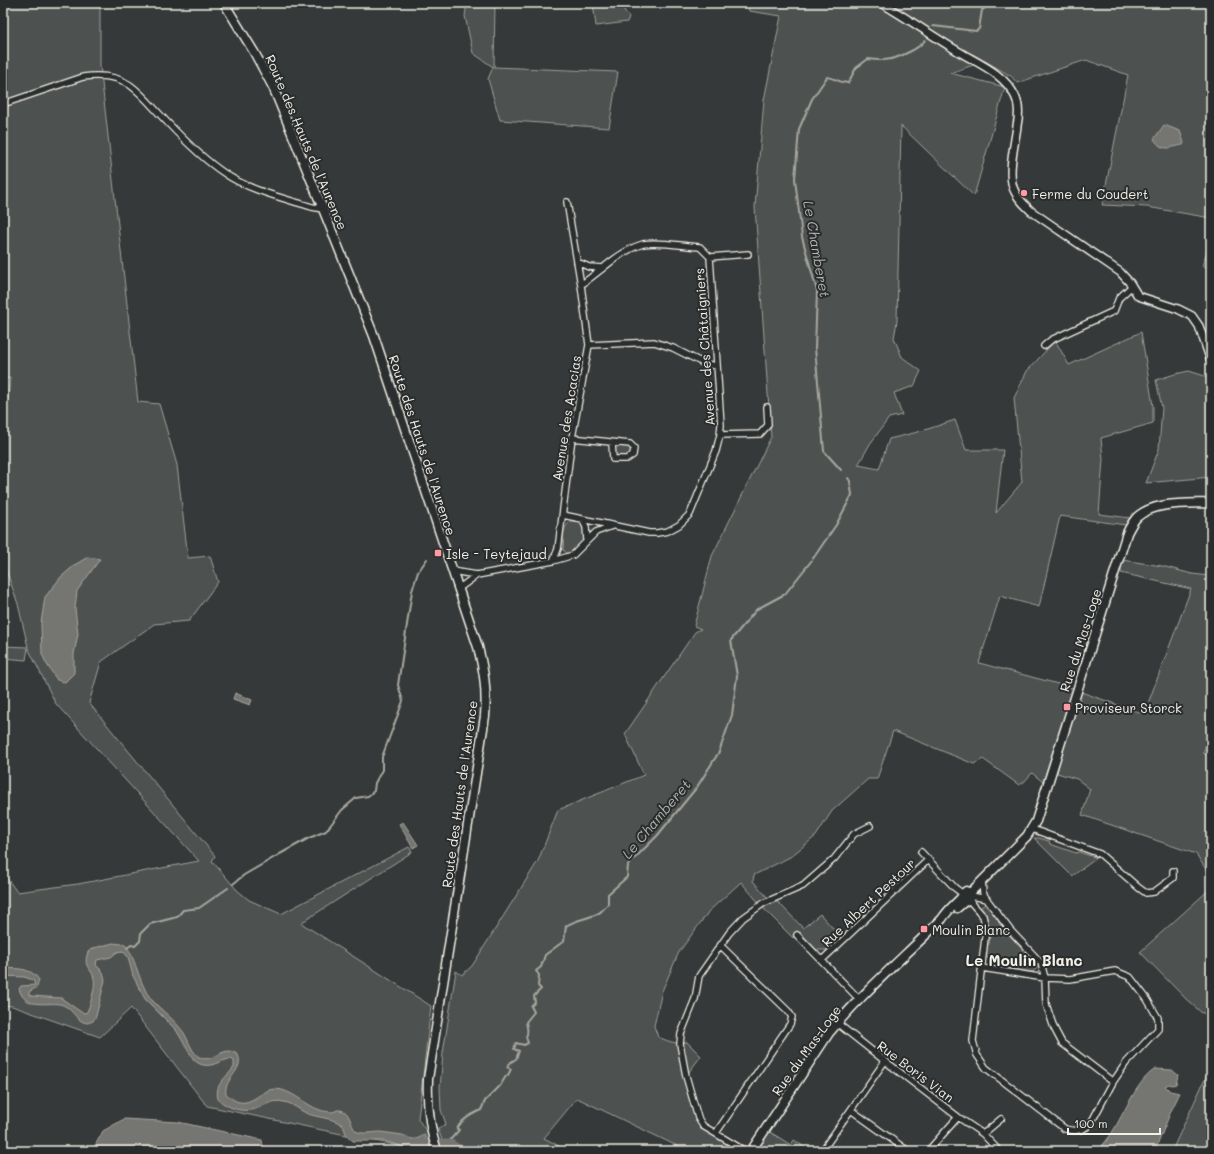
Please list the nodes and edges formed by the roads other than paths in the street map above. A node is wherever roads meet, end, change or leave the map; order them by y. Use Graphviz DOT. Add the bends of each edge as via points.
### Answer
graph roads {
  1 [pos="224,3"];
  2 [pos="881,3"];
  3 [pos="3,104"];
  4 [pos="566,202"];
  5 [pos="323,208"];
  6 [pos="748,254"];
  7 [pos="710,257"];
  8 [pos="577,262"];
  9 [pos="603,268"];
  10 [pos="581,285"];
  11 [pos="1132,286"];
  12 [pos="589,345"];
  13 [pos="1044,346"];
  14 [pos="1211,361"];
  15 [pos="717,366"];
  16 [pos="767,407"];
  17 [pos="720,434"];
  18 [pos="572,438"];
  19 [pos="612,443"];
  20 [pos="1211,503"];
  21 [pos="563,514"];
  22 [pos="582,519"];
  23 [pos="612,525"];
  24 [pos="587,540"];
  25 [pos="553,561"];
  26 [pos="452,571"];
  27 [pos="477,575"];
  28 [pos="458,589"];
  29 [pos="870,826"];
  30 [pos="1032,829"];
  31 [pos="921,852"];
  32 [pos="928,860"];
  33 [pos="1173,871"];
  34 [pos="982,880"];
  35 [pos="967,897"];
  36 [pos="986,899"];
  37 [pos="797,935"];
  38 [pos="721,946"];
  39 [pos="822,960"];
  40 [pos="982,968"];
  41 [pos="1045,978"];
  42 [pos="859,999"];
  43 [pos="837,1023"];
  44 [pos="885,1061"];
  45 [pos="1113,1082"];
  46 [pos="851,1110"];
  47 [pos="958,1117"];
  48 [pos="1001,1118"];
  49 [pos="716,1133"];
  50 [pos="983,1134"];
  51 [pos="824,1148"];
  52 [pos="437,1151"];
  53 [pos="745,1151"];
  54 [pos="751,1151"];
  55 [pos="908,1151"];
  56 [pos="928,1151"];
  57 [pos="1000,1151"];
  1 -- 5 [label="main road, Route des Hauts de l'Aurence" via="273,87"];
  2 -- 11 [label="street" via="1002,78 1016,97 1018,105 1011,182 1020,201 1120,272"];
  3 -- 5 [label="street" via="83,77 96,75 120,80 130,85 224,174 244,184 312,207"];
  4 -- 8 [label="street, Avenue des Acacias"];
  5 -- 26 [label="main road, Route des Hauts de l'Aurence" via="374,336"];
  6 -- 7 [label="street"];
  7 -- 9 [label="street" via="700,247 645,244 618,256"];
  7 -- 15 [label="street, Avenue des Châtaigniers"];
  8 -- 9 [label="street" via="589,267"];
  8 -- 10 [label="street, Avenue des Acacias"];
  9 -- 10 [label="street"];
  10 -- 12 [label="street, Avenue des Acacias"];
  11 -- 13 [label="street" via="1118,298 1114,311 1051,340"];
  11 -- 14 [label="street" via="1138,296 1192,316 1199,326"];
  12 -- 15 [label="street" via="654,342 673,348 705,364"];
  12 -- 18 [label="street, Avenue des Acacias"];
  15 -- 17 [label="street, Avenue des Châtaigniers"];
  16 -- 17 [label="street" via="768,425 760,434"];
  17 -- 23 [label="street, Avenue des Châtaigniers" via="716,451 690,514 679,525 657,533"];
  18 -- 19 [label="street"];
  18 -- 21 [label="street, Avenue des Acacias"];
  20 -- 30 [label="main road, Rue du Mas-Loge" via="1155,507 1136,518 1126,533"];
  21 -- 22 [label="street, Avenue des Châtaigniers"];
  21 -- 25 [label="street, Avenue des Acacias" via="558,549"];
  22 -- 23 [label="street, Avenue des Châtaigniers"];
  22 -- 24 [label="street" via="586,527"];
  23 -- 24 [label="street" via="596,532"];
  24 -- 25 [label="street" via="573,555"];
  25 -- 27 [label="street"];
  26 -- 27 [label="street"];
  26 -- 28 [label="main road, Route des Hauts de l'Aurence"];
  27 -- 28 [label="street"];
  28 -- 52 [label="main road, Route des Hauts de l'Aurence" via="478,647 484,672 486,699 428,1078 428,1113"];
  29 -- 38 [label="street" via="854,834 834,859 803,886 764,903 743,918"];
  30 -- 33 [label="street" via="1100,854 1146,893 1154,892 1173,878"];
  30 -- 34 [label="main road, Rue du Mas-Loge"];
  31 -- 32 [label="street, Rue Albert Pestour"];
  32 -- 35 [label="street, Rue Albert Pestour"];
  32 -- 39 [label="street, Rue Albert Pestour"];
  34 -- 35 [label="main road, Rue du Mas-Loge"];
  34 -- 36 [label="street"];
  35 -- 36 [label="street"];
  35 -- 40 [label="street, Rue Albert Pestour" via="985,922"];
  35 -- 42 [label="main road, Rue du Mas-Loge"];
  36 -- 41 [label="street" via="1010,930 1041,963"];
  37 -- 39 [label="street"];
  38 -- 49 [label="street" via="699,976 695,999 681,1034 680,1044 698,1118 703,1126"];
  38 -- 49 [label="street" via="792,1017 790,1024"];
  39 -- 42 [label="street"];
  40 -- 41 [label="street, Rue Albert Pestour"];
  40 -- 45 [label="street, Rue Albert Pestour" via="974,1041 977,1055 986,1068 1065,1129 1073,1131 1081,1130 1091,1123"];
  41 -- 45 [label="street" via="1046,1004 1062,1043"];
  41 -- 45 [label="street, Rue Albert Pestour" via="1070,979 1115,972 1130,977 1147,999 1158,1018 1158,1029 1126,1063"];
  42 -- 43 [label="main road, Rue du Mas-Loge"];
  43 -- 44 [label="street, Rue Boris Vian"];
  43 -- 54 [label="main road, Rue du Mas-Loge"];
  44 -- 46 [label="street"];
  44 -- 47 [label="street, Rue Boris Vian"];
  46 -- 51 [label="street"];
  46 -- 55 [label="street"];
  47 -- 50 [label="street, Rue Boris Vian"];
  47 -- 56 [label="street"];
  48 -- 50 [label="street"];
  49 -- 53 [label="street"];
  50 -- 57 [label="street, Rue Boris Vian"];
}
